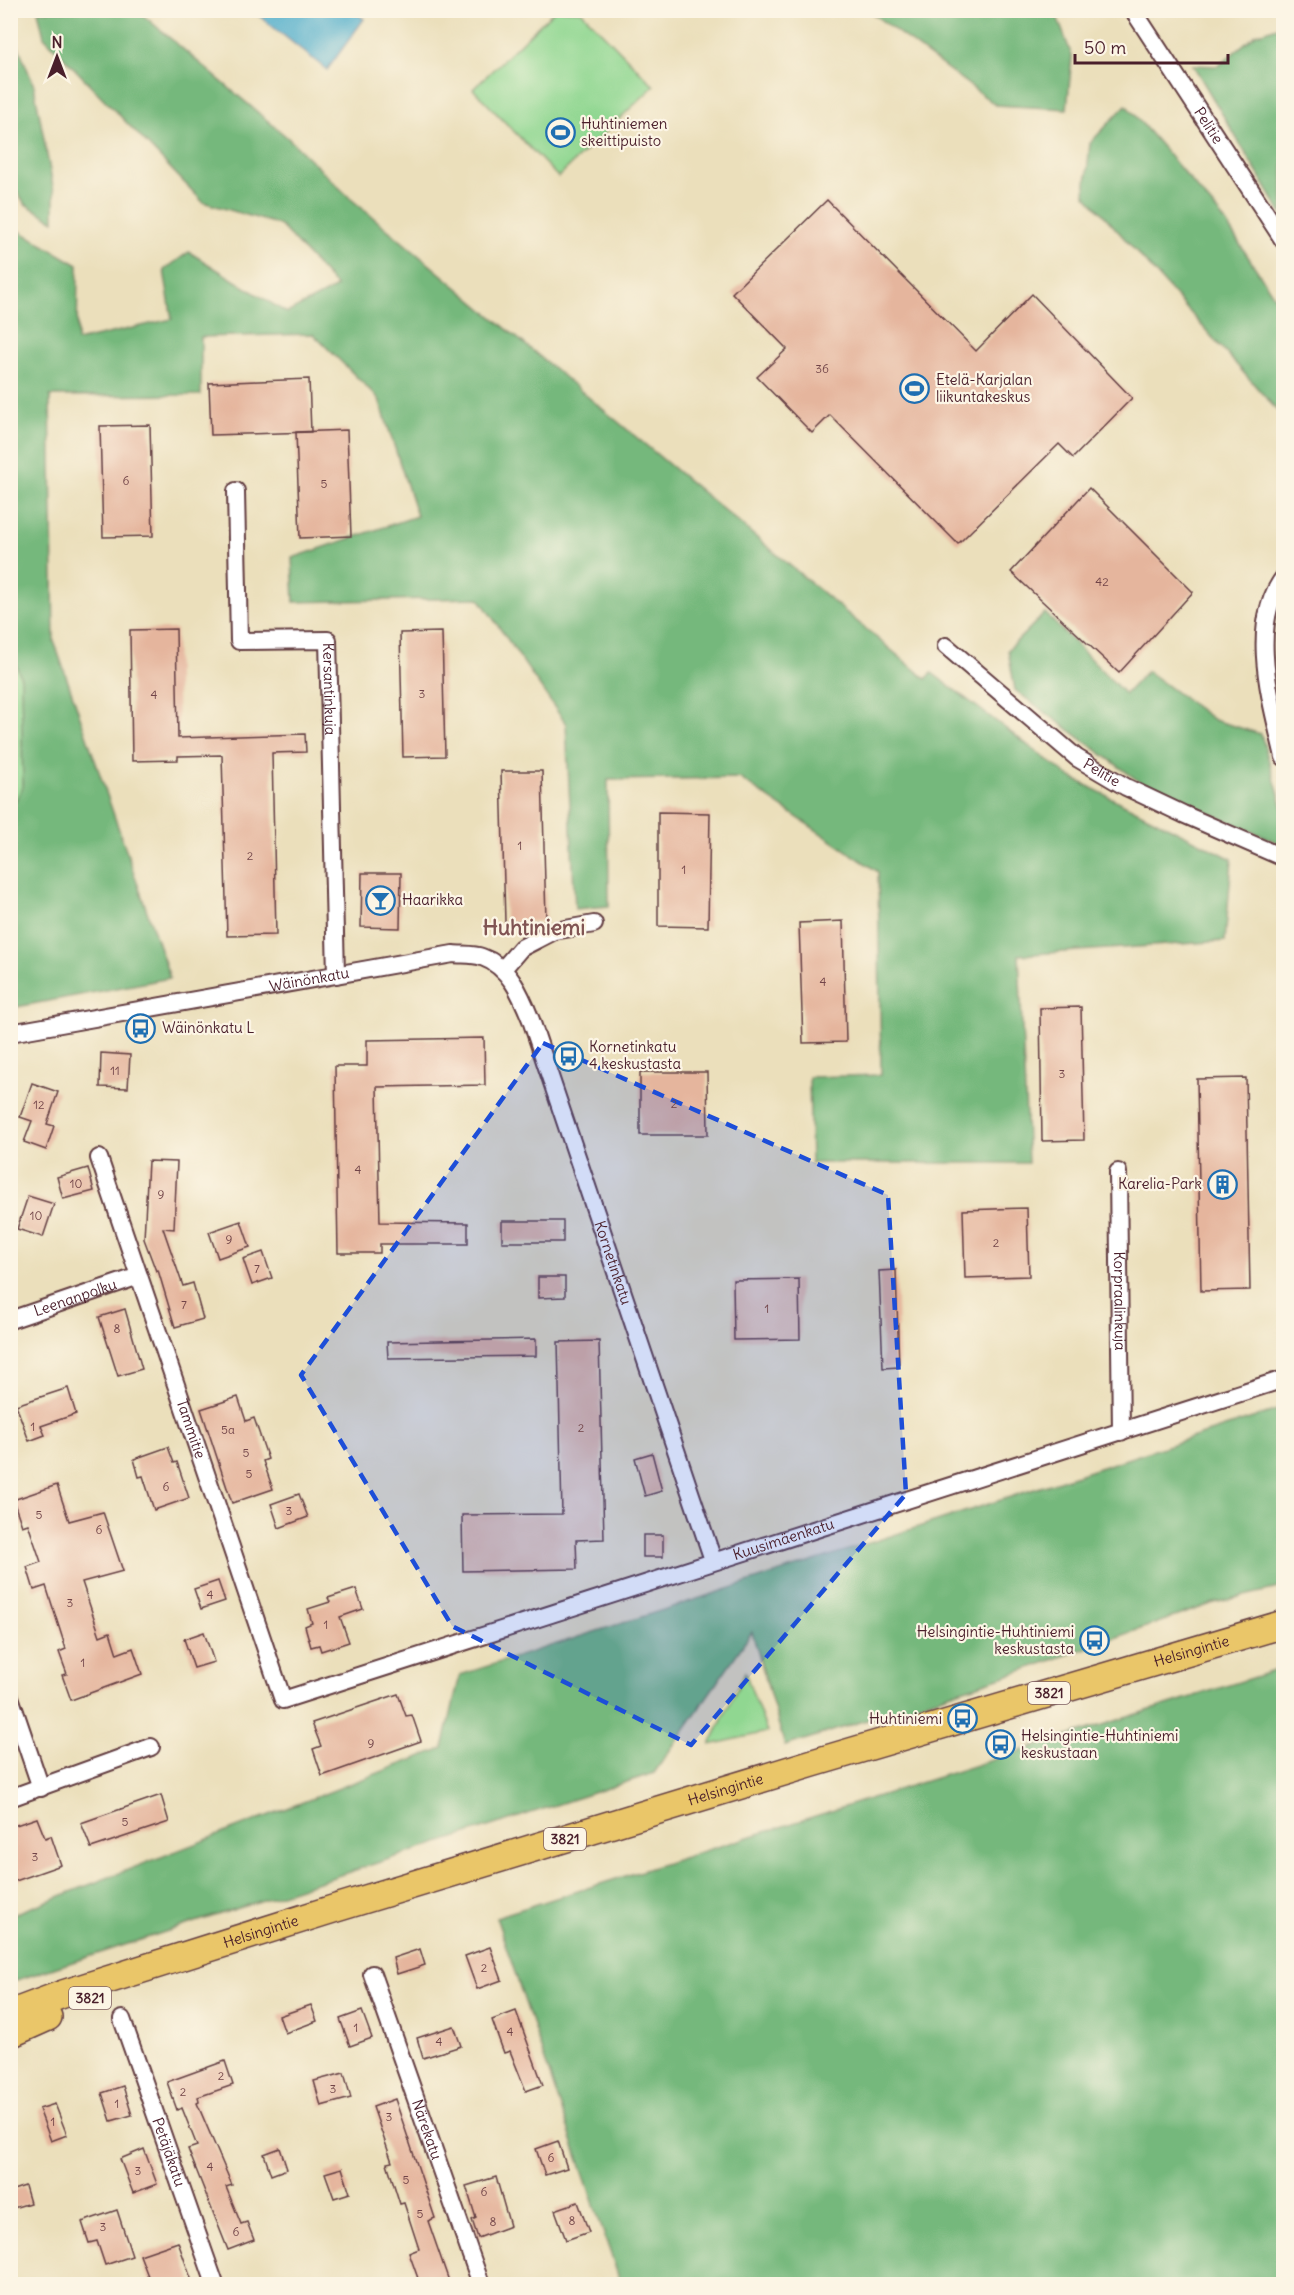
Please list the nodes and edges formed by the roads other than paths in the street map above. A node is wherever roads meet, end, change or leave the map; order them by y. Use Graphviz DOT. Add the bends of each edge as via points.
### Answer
graph roads {
  1 [pos="1133,10"];
  2 [pos="1284,241"];
  3 [pos="236,491"];
  4 [pos="1284,577"];
  5 [pos="946,646"];
  6 [pos="1284,757"];
  7 [pos="1284,858"];
  8 [pos="594,924"];
  9 [pos="503,969"];
  10 [pos="336,975"];
  11 [pos="10,1033"];
  12 [pos="99,1158"];
  13 [pos="1118,1172"];
  14 [pos="140,1276"];
  15 [pos="10,1320"];
  16 [pos="1284,1379"];
  17 [pos="1121,1432"];
  18 [pos="713,1560"];
  19 [pos="1284,1624"];
  20 [pos="10,1698"];
  21 [pos="283,1700"];
  22 [pos="151,1747"];
  23 [pos="41,1788"];
  24 [pos="10,1798"];
  25 [pos="169,1962"];
  26 [pos="372,1974"];
  27 [pos="10,2014"];
  28 [pos="122,2019"];
  29 [pos="10,2034"];
  30 [pos="215,2284"];
  31 [pos="480,2284"];
  1 -- 2 [label="street, Pelitie"];
  3 -- 10 [label="street, Kersantinkuja" via="239,641 328,640"];
  4 -- 6 [label="street" via="1266,615 1264,656"];
  5 -- 7 [label="street, Pelitie" via="1077,758 1126,787"];
  8 -- 9 [label="street" via="554,930 521,948"];
  9 -- 10 [label="street, Wäinönkatu" via="482,957 453,954"];
  9 -- 18 [label="street, Kornetinkatu" via="519,991 531,1020"];
  10 -- 11 [label="street, Wäinönkatu"];
  12 -- 14 [label="street, Tammitie"];
  13 -- 17 [label="street, Korpraalinkuja"];
  14 -- 15 [label="street, Leenanpolku"];
  14 -- 21 [label="street, Tammitie"];
  16 -- 17 [label="street, Kuusimäenkatu"];
  17 -- 18 [label="street, Kuusimäenkatu"];
  18 -- 21 [label="street, Kuusimäenkatu"];
  19 -- 25 [label="main road, Helsingintie / 3821" via="768,1777"];
  20 -- 23 [label="street"];
  22 -- 23 [label="street"];
  23 -- 24 [label="street"];
  25 -- 27 [label="main road, Helsingintie / 3821"];
  25 -- 29 [label="main road, Helsingintie / 3821"];
  26 -- 31 [label="street, Närekatu"];
  28 -- 30 [label="street, Petäjäkatu"];
}
